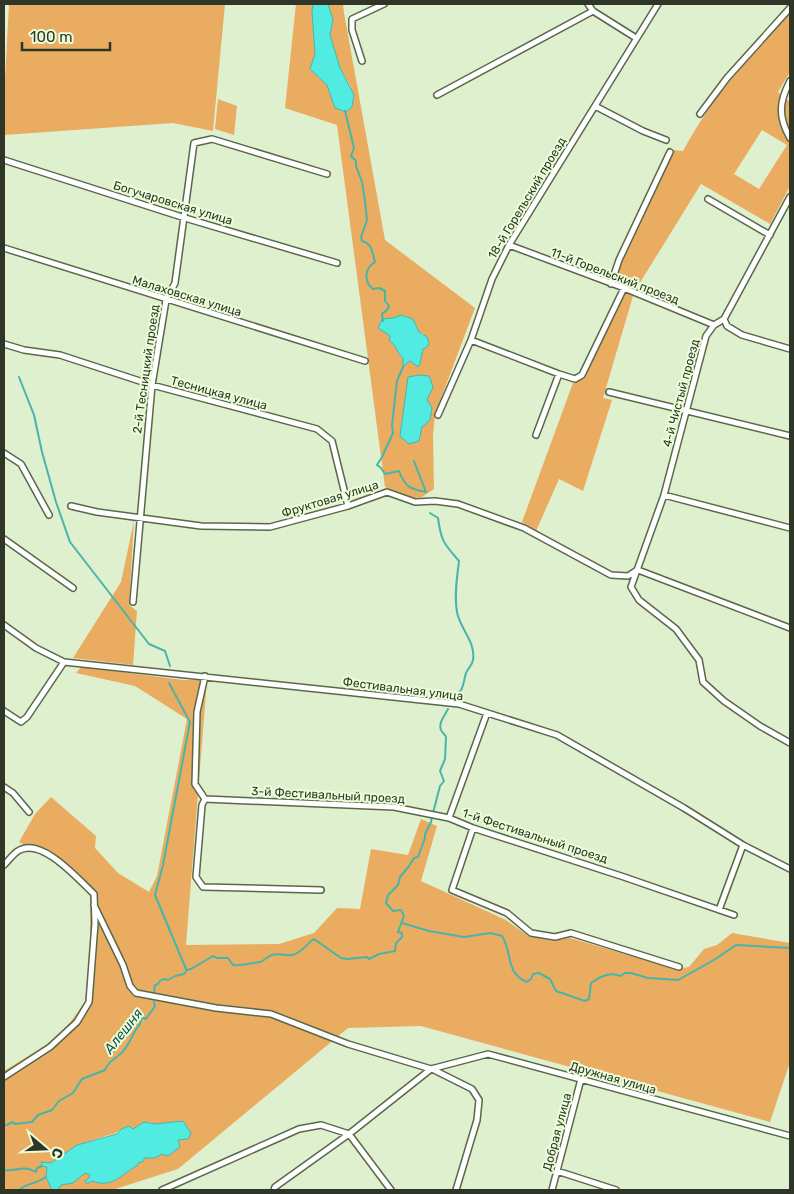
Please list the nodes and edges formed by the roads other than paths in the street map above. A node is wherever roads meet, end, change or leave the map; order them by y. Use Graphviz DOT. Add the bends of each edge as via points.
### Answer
graph roads {
  1 [pos="384,4"];
  2 [pos="588,4"];
  3 [pos="658,4"];
  4 [pos="790,8"];
  5 [pos="593,11"];
  6 [pos="636,38"];
  7 [pos="362,61"];
  8 [pos="790,81"];
  9 [pos="788,92"];
  10 [pos="438,96"];
  11 [pos="595,106"];
  12 [pos="700,114"];
  13 [pos="790,138"];
  14 [pos="666,140"];
  15 [pos="670,152"];
  16 [pos="4,160"];
  17 [pos="327,174"];
  18 [pos="790,198"];
  19 [pos="708,199"];
  20 [pos="185,218"];
  21 [pos="770,235"];
  22 [pos="509,245"];
  23 [pos="4,248"];
  24 [pos="337,263"];
  25 [pos="611,284"];
  26 [pos="624,288"];
  27 [pos="166,300"];
  28 [pos="724,319"];
  29 [pos="714,325"];
  30 [pos="471,340"];
  31 [pos="4,344"];
  32 [pos="790,350"];
  33 [pos="365,361"];
  34 [pos="559,374"];
  35 [pos="152,386"];
  36 [pos="609,392"];
  37 [pos="687,411"];
  38 [pos="438,415"];
  39 [pos="536,435"];
  40 [pos="790,436"];
  41 [pos="4,453"];
  42 [pos="664,495"];
  43 [pos="71,506"];
  44 [pos="348,506"];
  45 [pos="48,515"];
  46 [pos="139,518"];
  47 [pos="790,528"];
  48 [pos="4,538"];
  49 [pos="638,570"];
  50 [pos="73,588"];
  51 [pos="133,602"];
  52 [pos="4,624"];
  53 [pos="790,628"];
  54 [pos="64,662"];
  55 [pos="204,676"];
  56 [pos="4,710"];
  57 [pos="487,713"];
  58 [pos="790,743"];
  59 [pos="4,787"];
  60 [pos="205,799"];
  61 [pos="29,812"];
  62 [pos="450,818"];
  63 [pos="473,828"];
  64 [pos="743,845"];
  65 [pos="4,865"];
  66 [pos="790,869"];
  67 [pos="321,890"];
  68 [pos="94,905"];
  69 [pos="720,910"];
  70 [pos="734,915"];
  71 [pos="679,966"];
  72 [pos="431,1069"];
  73 [pos="4,1077"];
  74 [pos="581,1079"];
  75 [pos="348,1134"];
  76 [pos="790,1136"];
  77 [pos="557,1171"];
  78 [pos="162,1190"];
  79 [pos="274,1190"];
  80 [pos="391,1190"];
  81 [pos="456,1190"];
  82 [pos="552,1190"];
  83 [pos="616,1190"];
  1 -- 7 [label="street" via="352,19 352,30"];
  2 -- 5 [label="street"];
  3 -- 6 [label="street, 18-й Горельский проезд"];
  4 -- 12 [label="street" via="727,78"];
  5 -- 6 [label="street"];
  5 -- 10 [label="street"];
  6 -- 11 [label="street, 18-й Горельский проезд"];
  8 -- 9 [label="street"];
  9 -- 13 [label="street" via="781,108"];
  11 -- 14 [label="street"];
  11 -- 22 [label="street, 18-й Горельский проезд"];
  15 -- 25 [label="street" via="622,251"];
  16 -- 20 [label="street, Богучаровская улица"];
  17 -- 20 [label="street, 2-й Тесницкий проезд" via="212,139 194,143"];
  18 -- 21 [label="street"];
  19 -- 21 [label="street"];
  20 -- 24 [label="street, Богучаровская улица"];
  20 -- 27 [label="street, 2-й Тесницкий проезд" via="175,283"];
  21 -- 28 [label="street"];
  22 -- 25 [label="street, 11-й Горельский проезд"];
  22 -- 30 [label="street, 18-й Горельский проезд" via="492,279"];
  23 -- 27 [label="street, Малаховская улица"];
  25 -- 26 [label="street, 11-й Горельский проезд"];
  26 -- 29 [label="street, 11-й Горельский проезд"];
  26 -- 34 [label="street" via="582,376 575,379"];
  27 -- 33 [label="street, Малаховская улица"];
  27 -- 35 [label="street, 2-й Тесницкий проезд"];
  28 -- 29 [label="street"];
  28 -- 32 [label="street" via="727,326 742,335"];
  29 -- 37 [label="street, 4-й Чистый проезд" via="706,336"];
  30 -- 34 [label="street"];
  30 -- 38 [label="street, 18-й Горельский проезд"];
  31 -- 35 [label="street, Тесницкая улица" via="60,355"];
  34 -- 39 [label="street"];
  35 -- 44 [label="street, Тесницкая улица" via="317,429 332,441"];
  35 -- 46 [label="street, 2-й Тесницкий проезд"];
  36 -- 37 [label="street"];
  37 -- 40 [label="street"];
  37 -- 42 [label="street, 4-й Чистый проезд"];
  41 -- 45 [label="street" via="21,464"];
  42 -- 47 [label="street"];
  42 -- 49 [label="street, 4-й Чистый проезд"];
  43 -- 46 [label="street, Фруктовая улица"];
  44 -- 46 [label="street, Фруктовая улица" via="270,527 201,526"];
  44 -- 49 [label="street, Фруктовая улица" via="387,492 415,502 458,504 524,528 611,575 628,576"];
  46 -- 51 [label="street, 2-й Тесницкий проезд"];
  48 -- 50 [label="street"];
  49 -- 53 [label="street"];
  49 -- 58 [label="street, 4-й Чистый проезд" via="631,587 639,600 676,629 699,660 703,682 724,701"];
  52 -- 54 [label="street" via="36,648"];
  54 -- 55 [label="street, Фестивальная улица"];
  54 -- 56 [label="street" via="21,722"];
  55 -- 57 [label="street, Фестивальная улица" via="458,704"];
  55 -- 60 [label="street" via="197,712 195,784"];
  57 -- 62 [label="street, 1-й Фестивальный проезд"];
  57 -- 64 [label="street, Фестивальная улица" via="557,735"];
  59 -- 61 [label="street"];
  60 -- 62 [label="street, 3-й Фестивальный проезд" via="394,807"];
  60 -- 67 [label="street" via="196,878 204,887"];
  62 -- 63 [label="street, 1-й Фестивальный проезд"];
  63 -- 69 [label="street, 1-й Фестивальный проезд"];
  63 -- 71 [label="street" via="452,890 507,913 531,933 555,937 572,933"];
  64 -- 66 [label="street, Фестивальная улица"];
  64 -- 69 [label="street"];
  65 -- 68 [label="street" via="18,850 35,847 58,861 94,894"];
  68 -- 72 [label="street" via="136,993 216,1008 271,1014 348,1044"];
  68 -- 73 [label="street" via="89,1002 77,1022 50,1047"];
  69 -- 70 [label="street, 1-й Фестивальный проезд"];
  72 -- 74 [label="street, Дружная улица" via="488,1054"];
  72 -- 75 [label="street"];
  72 -- 81 [label="street" via="472,1089 479,1100 477,1120"];
  74 -- 76 [label="street, Дружная улица"];
  74 -- 77 [label="street, Добрая улица"];
  75 -- 78 [label="street" via="321,1125 299,1129"];
  75 -- 79 [label="street"];
  75 -- 80 [label="street"];
  77 -- 82 [label="street, Добрая улица"];
  77 -- 83 [label="street"];
}
